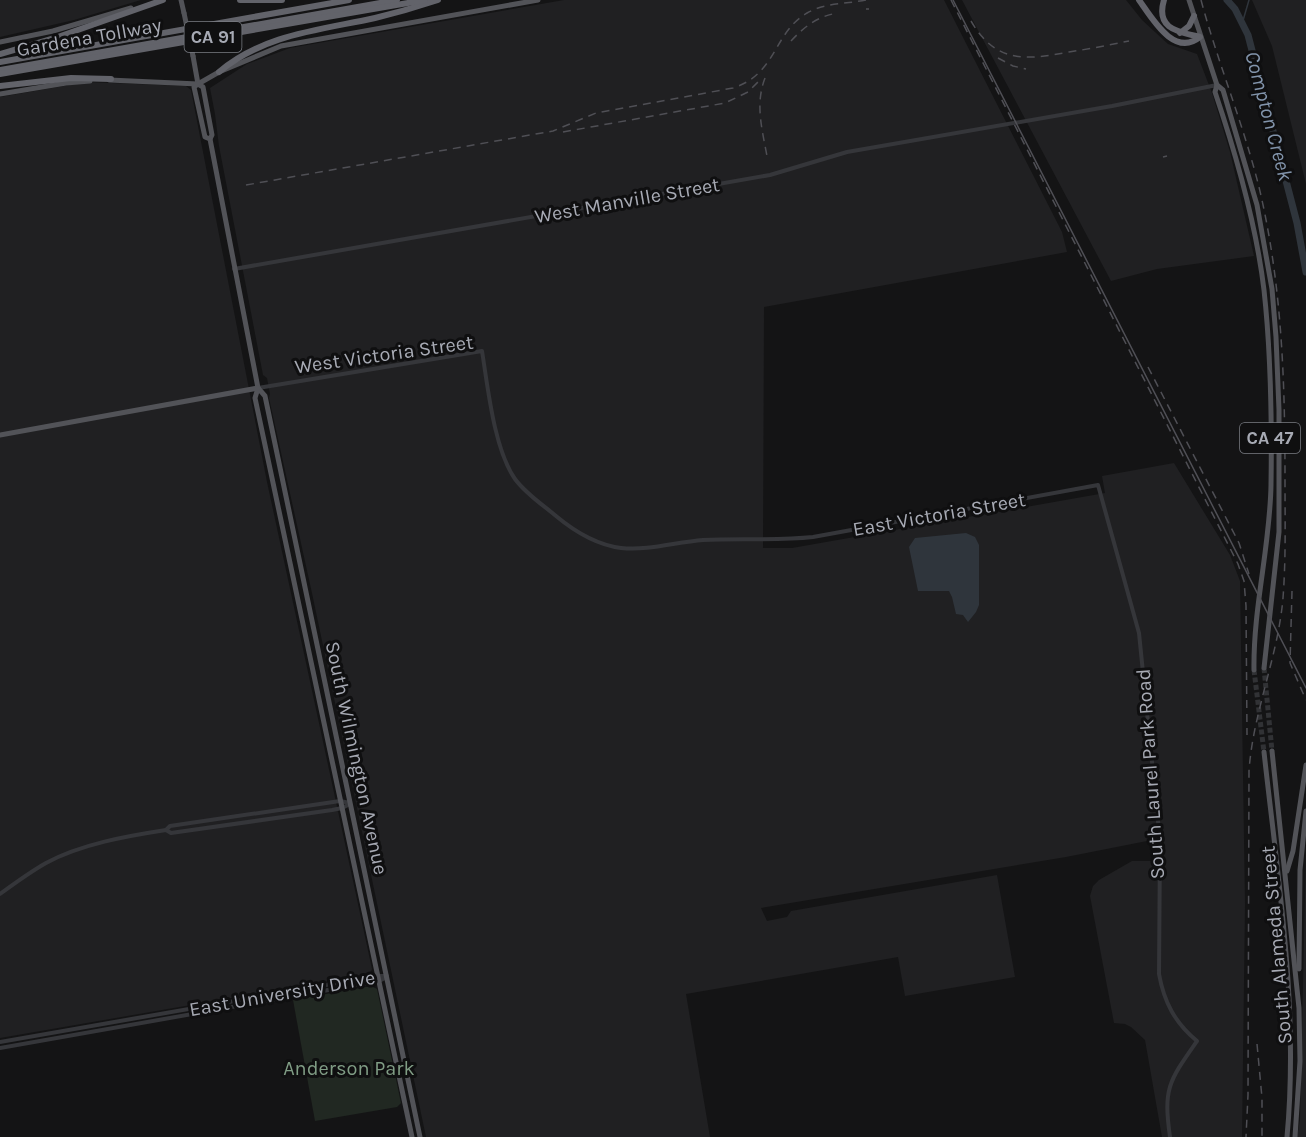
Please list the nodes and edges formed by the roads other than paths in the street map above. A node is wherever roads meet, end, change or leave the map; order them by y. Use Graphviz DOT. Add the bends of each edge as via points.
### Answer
graph roads {
  1 [pos="163,0"];
  2 [pos="181,0"];
  3 [pos="240,0"];
  4 [pos="282,0"];
  5 [pos="350,0"];
  6 [pos="373,0"];
  7 [pos="397,0"];
  8 [pos="425,0"];
  9 [pos="438,0"];
  10 [pos="538,0"];
  11 [pos="1139,0"];
  12 [pos="1164,0"];
  13 [pos="1190,0"];
  14 [pos="1194,16"];
  15 [pos="1179,33"];
  16 [pos="1200,37"];
  17 [pos="0,42"];
  18 [pos="0,54"];
  19 [pos="0,66"];
  20 [pos="219,72"];
  21 [pos="0,74"];
  22 [pos="111,79"];
  23 [pos="198,84"];
  24 [pos="1217,85"];
  25 [pos="0,86"];
  26 [pos="0,94"];
  27 [pos="234,269"];
  28 [pos="1269,373"];
  29 [pos="1277,373"];
  30 [pos="258,388"];
  31 [pos="0,435"];
  32 [pos="1102,499"];
  33 [pos="765,540"];
  34 [pos="1263,668"];
  35 [pos="1254,670"];
  36 [pos="1272,751"];
  37 [pos="1264,752"];
  38 [pos="1306,765"];
  39 [pos="340,801"];
  40 [pos="351,803"];
  41 [pos="342,808"];
  42 [pos="1306,811"];
  43 [pos="1297,819"];
  44 [pos="1305,829"];
  45 [pos="166,830"];
  46 [pos="1306,844"];
  47 [pos="1300,870"];
  48 [pos="1286,874"];
  49 [pos="1280,889"];
  50 [pos="0,894"];
  51 [pos="388,976"];
  52 [pos="378,978"];
  53 [pos="1298,986"];
  54 [pos="143,1020"];
  55 [pos="0,1042"];
  56 [pos="0,1048"];
  57 [pos="412,1137"];
  58 [pos="420,1137"];
  59 [pos="1170,1137"];
  60 [pos="1287,1137"];
  61 [pos="1295,1137"];
  1 -- 17 [label="main road"];
  1 -- 18 [label="highway"];
  2 -- 23 [label="main road, South Wilmington Avenue, bridge"];
  3 -- 4 [label="highway"];
  5 -- 19 [label="highway, CA 91"];
  6 -- 19 [label="highway, Gardena Tollway"];
  7 -- 19 [label="highway, Gardena Tollway"];
  8 -- 21 [label="highway, CA 91"];
  9 -- 20 [label="highway" via="280,38 242,54"];
  10 -- 20 [label="main road" via="289,44"];
  11 -- 16 [label="highway" via="1170,38 1186,42"];
  12 -- 15 [label="highway" via="1163,14 1168,25"];
  13 -- 14 [label="main road"];
  14 -- 15 [label="highway"];
  14 -- 16 [label="main road"];
  15 -- 16 [label="highway"];
  16 -- 24 [label="main road, CA 47"];
  20 -- 23 [label="main road"];
  22 -- 23 [label="main road"];
  22 -- 25 [label="highway" via="71,78"];
  22 -- 26 [label="main road"];
  23 -- 27 [label="main road, South Wilmington Avenue" via="194,87 205,136 210,140"];
  24 -- 27 [label="street, West Manville Street" via="847,152 770,175"];
  24 -- 28 [label="main road, CA 47" via="1215,92 1249,207 1258,255"];
  24 -- 29 [label="main road, CA 47" via="1223,90 1257,205 1272,289"];
  27 -- 30 [label="main road, South Wilmington Avenue"];
  28 -- 29 [label="main road"];
  28 -- 35 [label="main road, CA 47" via="1271,486"];
  29 -- 34 [label="main road, CA 47" via="1279,532"];
  30 -- 31 [label="main road, West Victoria Street"];
  30 -- 33 [label="street, West Victoria Street" via="482,351 504,457 516,480 562,521 590,538 622,548 707,540"];
  30 -- 39 [label="main road, South Wilmington Avenue" via="255,398"];
  30 -- 40 [label="main road, South Wilmington Avenue" via="265,396"];
  32 -- 33 [label="street, East Victoria Street" via="1098,485 813,537"];
  32 -- 59 [label="street, South Laurel Park Road" via="1139,633 1160,841 1162,992 1178,1023 1197,1041 1169,1088 1166,1105"];
  36 -- 48 [label="main road, South Alameda Street"];
  37 -- 49 [label="main road, South Alameda Street"];
  38 -- 43 [label="main road"];
  39 -- 40 [label="street"];
  39 -- 41 [label="main road, South Wilmington Avenue"];
  39 -- 45 [label="street" via="170,826"];
  40 -- 41 [label="street"];
  40 -- 51 [label="main road, South Wilmington Avenue"];
  41 -- 45 [label="street" via="171,833"];
  41 -- 52 [label="main road, South Wilmington Avenue"];
  42 -- 44 [label="main road"];
  43 -- 44 [label="main road"];
  43 -- 48 [label="main road"];
  44 -- 47 [label="main road"];
  45 -- 50 [label="street" via="87,847 47,862"];
  46 -- 47 [label="main road"];
  47 -- 53 [label="main road"];
  48 -- 49 [label="main road"];
  48 -- 53 [label="main road, South Alameda Street"];
  49 -- 60 [label="main road, South Alameda Street" via="1290,985 1292,1061"];
  51 -- 52 [label="street, East University Drive"];
  51 -- 58 [label="main road, South Wilmington Avenue"];
  52 -- 54 [label="street, East University Drive"];
  52 -- 57 [label="main road, South Wilmington Avenue"];
  53 -- 61 [label="main road, South Alameda Street"];
  54 -- 55 [label="street, East University Drive"];
  54 -- 56 [label="street, East University Drive"];
}
